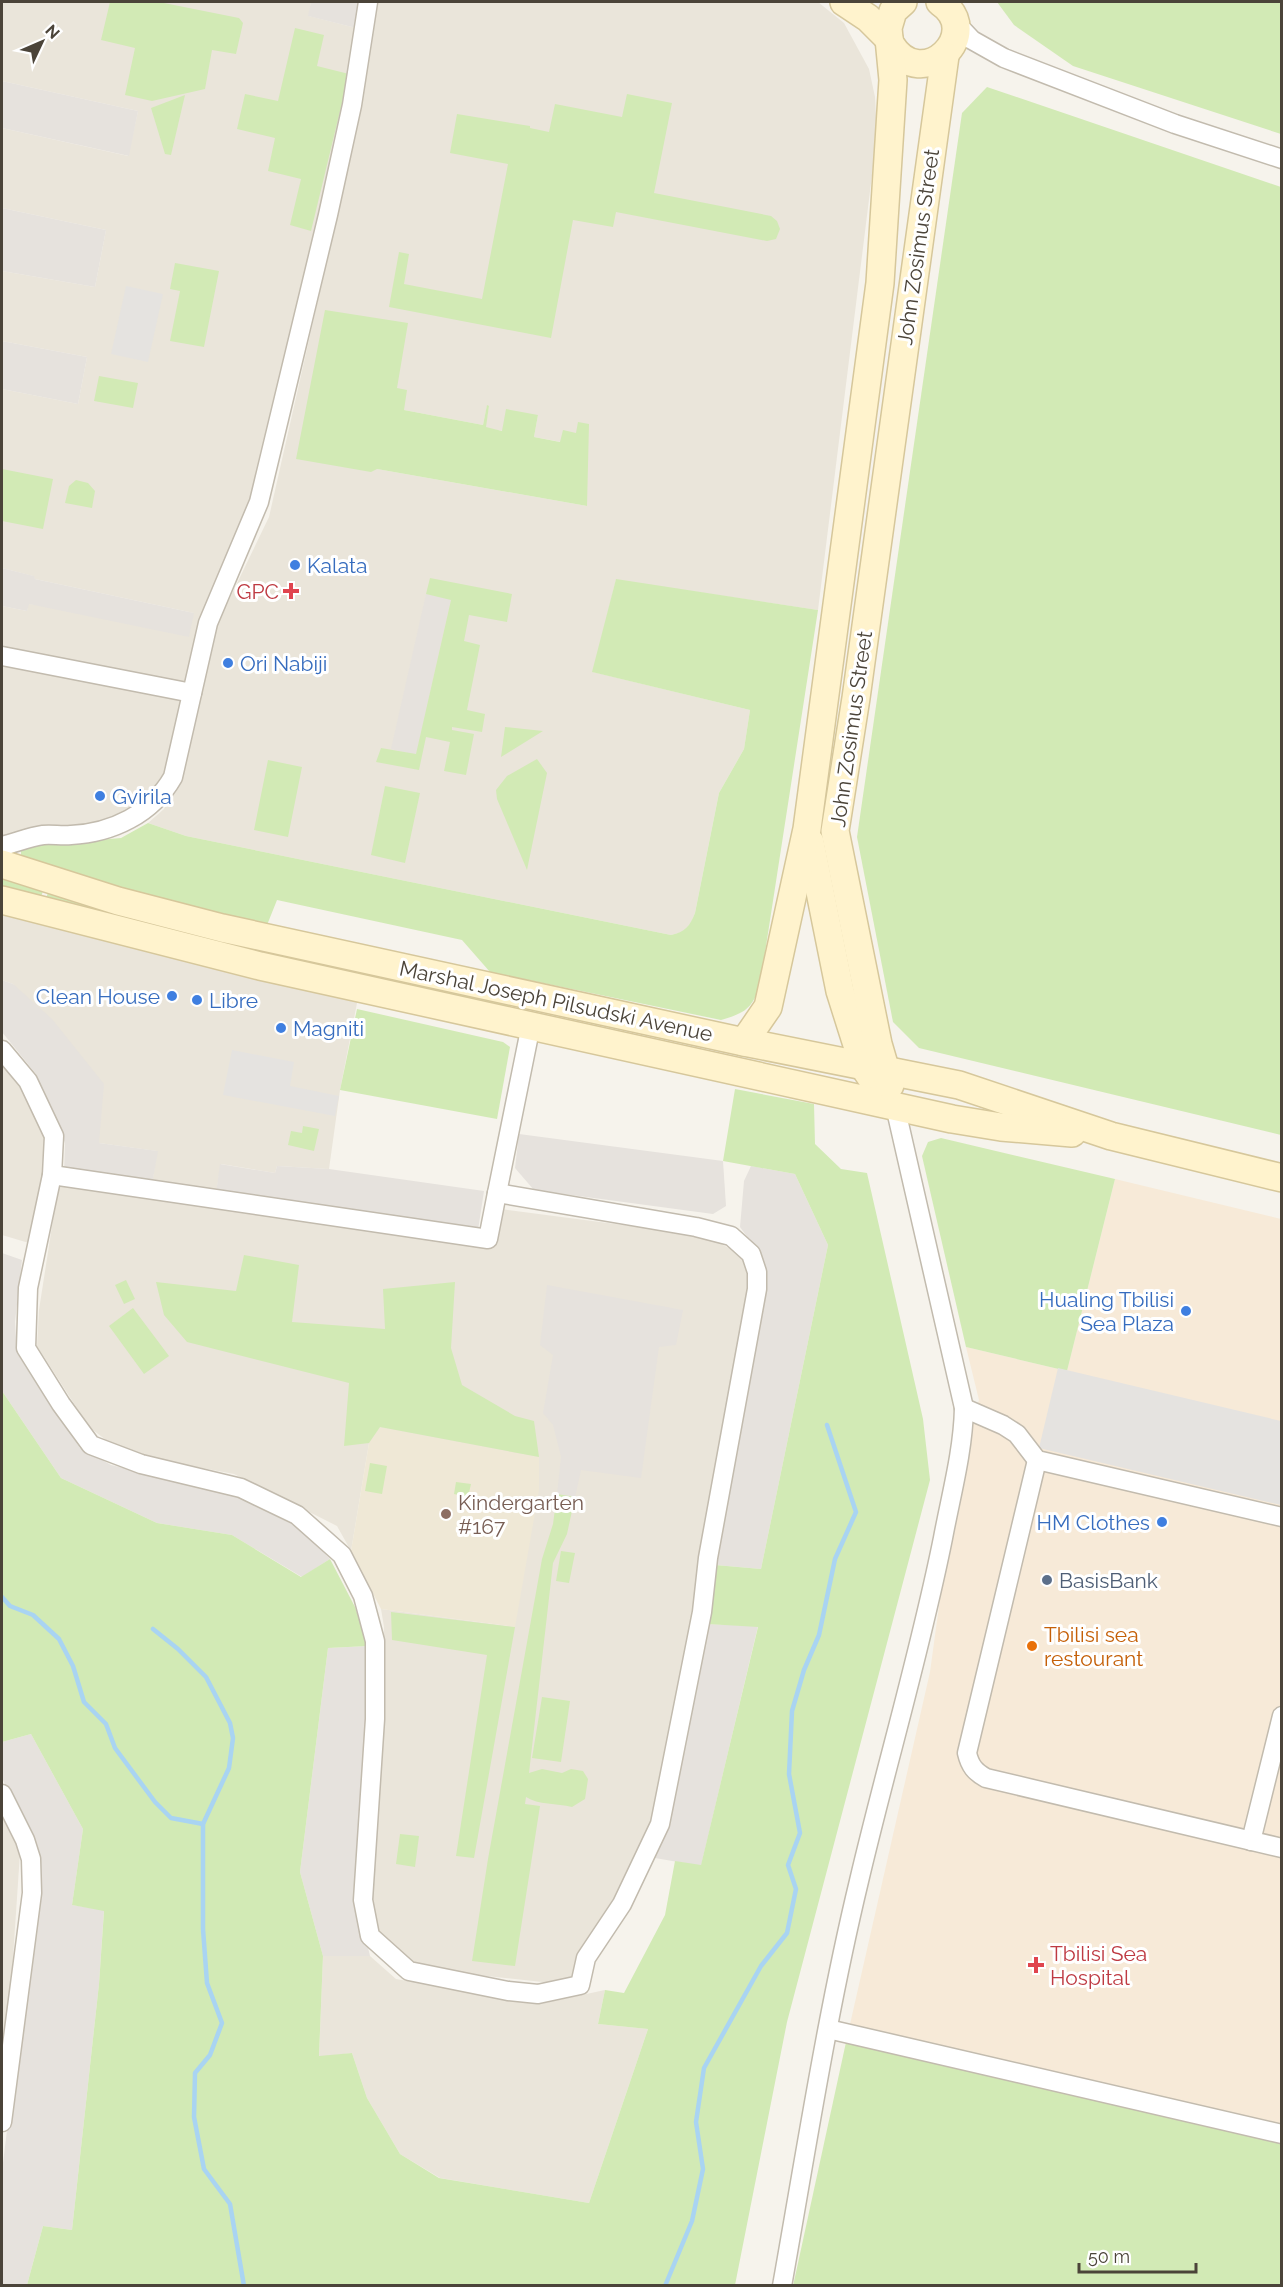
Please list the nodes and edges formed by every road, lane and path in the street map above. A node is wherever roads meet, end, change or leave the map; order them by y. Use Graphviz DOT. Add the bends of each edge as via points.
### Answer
graph roads {
  1 [pos="368,2"];
  2 [pos="844,2"];
  3 [pos="896,2"];
  4 [pos="902,2"];
  5 [pos="948,9"];
  6 [pos="890,42"];
  7 [pos="946,54"];
  8 [pos="1004,58"];
  9 [pos="1281,159"];
  10 [pos="2,656"];
  11 [pos="192,693"];
  12 [pos="838,812"];
  13 [pos="808,819"];
  14 [pos="2,846"];
  15 [pos="2,864"];
  16 [pos="2,900"];
  17 [pos="538,997"];
  18 [pos="531,1025"];
  19 [pos="744,1042"];
  20 [pos="2,1050"];
  21 [pos="875,1069"];
  22 [pos="895,1106"];
  23 [pos="1110,1136"];
  24 [pos="52,1175"];
  25 [pos="1281,1178"];
  26 [pos="497,1193"];
  27 [pos="964,1408"];
  28 [pos="1037,1460"];
  29 [pos="1281,1517"];
  30 [pos="1281,1716"];
  31 [pos="2,1794"];
  32 [pos="1251,1841"];
  33 [pos="1281,1848"];
  34 [pos="828,2029"];
  35 [pos="2,2122"];
  36 [pos="1281,2134"];
  37 [pos="782,2286"];
  1 -- 11 [label="street" via="352,105 259,502 208,623"];
  2 -- 6 [label="street" via="868,18"];
  3 -- 4 [label="street"];
  4 -- 6 [label="street, John Zosimus Street" via="890,16"];
  5 -- 7 [label="street, John Zosimus Street" via="955,38"];
  5 -- 8 [label="street" via="972,40"];
  6 -- 7 [label="street" via="900,57 910,62 932,63"];
  6 -- 13 [label="street, John Zosimus Street" via="891,118 880,283"];
  7 -- 8 [label="street"];
  7 -- 12 [label="street, John Zosimus Street"];
  8 -- 9 [label="street" via="1175,124"];
  10 -- 11 [label="street"];
  11 -- 14 [label="street" via="176,769 165,791 152,804 112,828 42,836"];
  12 -- 13 [label="street" via="830,817"];
  12 -- 21 [label="street, John Zosimus Street" via="835,831 878,1044"];
  13 -- 19 [label="street, John Zosimus Street" via="768,1007"];
  13 -- 21 [label="street, John Zosimus Street" via="840,991"];
  15 -- 17 [label="street, Marshal Joseph Pilsudski Avenue" via="58,884 188,920"];
  16 -- 18 [label="street, Marshal Joseph Pilsudski Avenue" via="260,966"];
  17 -- 18 [label="street"];
  17 -- 19 [label="street, Marshal Joseph Pilsudski Avenue"];
  18 -- 22 [label="street, Marshal Joseph Pilsudski Avenue"];
  18 -- 26 [label="street"];
  19 -- 21 [label="street, Marshal Joseph Pilsudski Avenue"];
  20 -- 24 [label="street" via="28,1081 54,1136"];
  21 -- 22 [label="street, John Zosimus Street"];
  21 -- 23 [label="street, Marshal Joseph Pilsudski Avenue" via="959,1084"];
  22 -- 23 [label="street, Marshal Joseph Pilsudski Avenue" via="1001,1127"];
  22 -- 27 [label="street"];
  23 -- 25 [label="street, Marshal Joseph Pilsudski Avenue"];
  24 -- 26 [label="street" via="488,1239"];
  24 -- 26 [label="street" via="28,1288 27,1348 85,1437 91,1445 141,1464 241,1488 297,1515 342,1555 363,1596 375,1641 375,1719 363,1900 370,1936 409,1971 538,1994 580,1985 586,1958 622,1904 660,1824 702,1612 757,1272 752,1254 731,1236"];
  27 -- 28 [label="street" via="1017,1434"];
  27 -- 34 [label="street" via="963,1436 934,1583 859,1881"];
  28 -- 29 [label="street"];
  28 -- 32 [label="street" via="967,1753 969,1762 986,1778"];
  30 -- 32 [label="street"];
  31 -- 35 [label="street" via="31,1859 32,1893"];
  32 -- 33 [label="street"];
  34 -- 36 [label="street"];
  34 -- 37 [label="street"];
}
